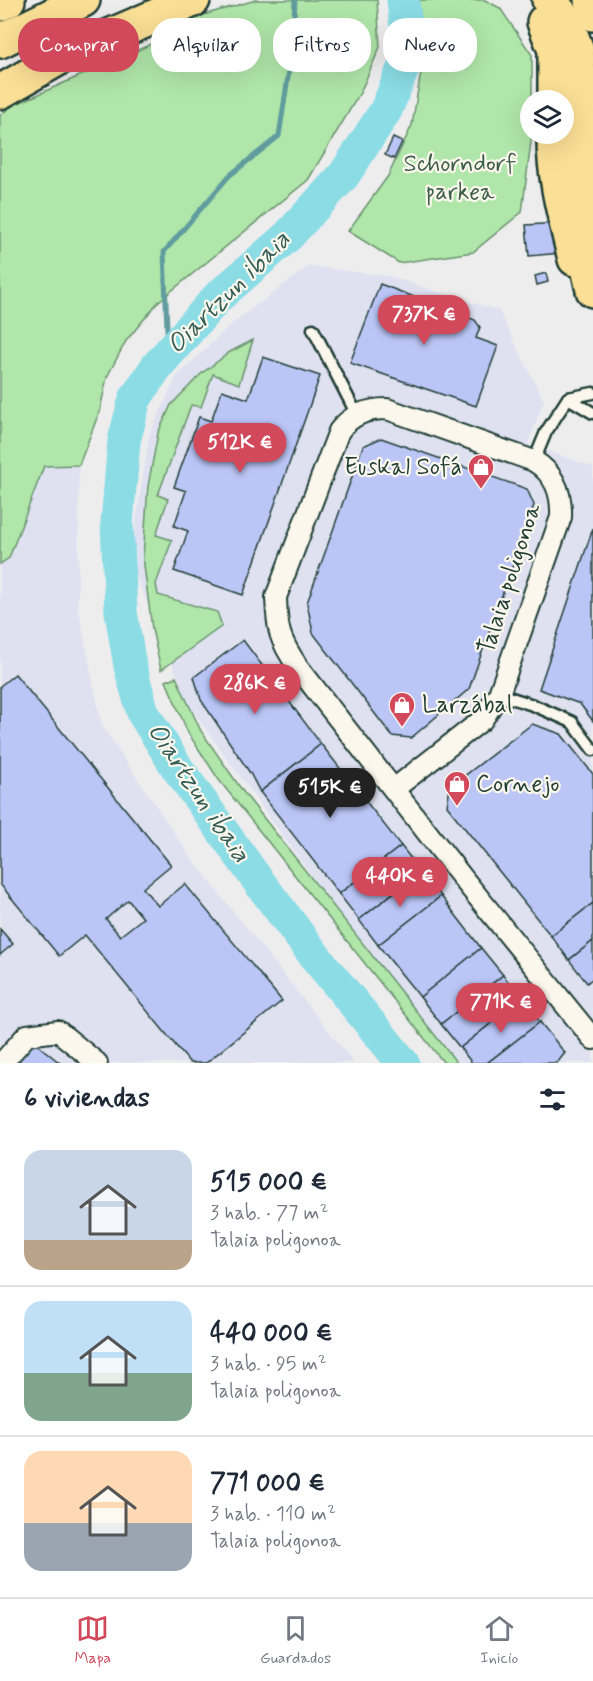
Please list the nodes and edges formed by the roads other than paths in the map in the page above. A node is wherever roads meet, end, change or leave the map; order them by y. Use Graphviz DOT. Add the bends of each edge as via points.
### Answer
graph roads {
  1 [pos="8,0"];
  2 [pos="83,0"];
  3 [pos="193,0"];
  4 [pos="530,0"];
  5 [pos="549,0"];
  6 [pos="591,0"];
  7 [pos="0,4"];
  8 [pos="593,14"];
  9 [pos="0,41"];
  10 [pos="580,73"];
  11 [pos="555,90"];
  12 [pos="0,92"];
  13 [pos="554,144"];
  14 [pos="593,253"];
  15 [pos="593,290"];
  16 [pos="593,299"];
  17 [pos="314,329"];
  18 [pos="593,393"];
  19 [pos="568,398"];
  20 [pos="593,413"];
  21 [pos="357,415"];
  22 [pos="534,460"];
  23 [pos="500,694"];
  24 [pos="593,750"];
  25 [pos="394,789"];
  26 [pos="593,1039"];
  27 [pos="2,1063"];
  28 [pos="97,1063"];
  1 -- 7 [label="highway"];
  2 -- 9 [label="highway"];
  3 -- 12 [label="highway" via="61,57"];
  4 -- 11 [label="highway" via="543,19 555,50"];
  5 -- 10 [label="highway" via="567,24"];
  6 -- 8 [label="highway"];
  10 -- 14 [label="highway"];
  10 -- 15 [label="highway" via="571,131 577,215"];
  13 -- 16 [label="highway" via="564,216 576,264"];
  17 -- 21 [label="lane"];
  18 -- 19 [label="lane"];
  19 -- 20 [label="lane"];
  19 -- 22 [label="lane"];
  21 -- 22 [label="street, Talaia poligonoa" via="387,409"];
  21 -- 25 [label="street" via="339,431 276,597 277,624 283,645 298,667"];
  22 -- 23 [label="street, Talaia poligonoa" via="557,486 562,500 561,517"];
  23 -- 24 [label="lane" via="572,722"];
  23 -- 25 [label="street, Talaia poligonoa" via="482,720"];
  25 -- 26 [label="street"];
  27 -- 28 [label="street" via="27,1035 58,1031"];
}
